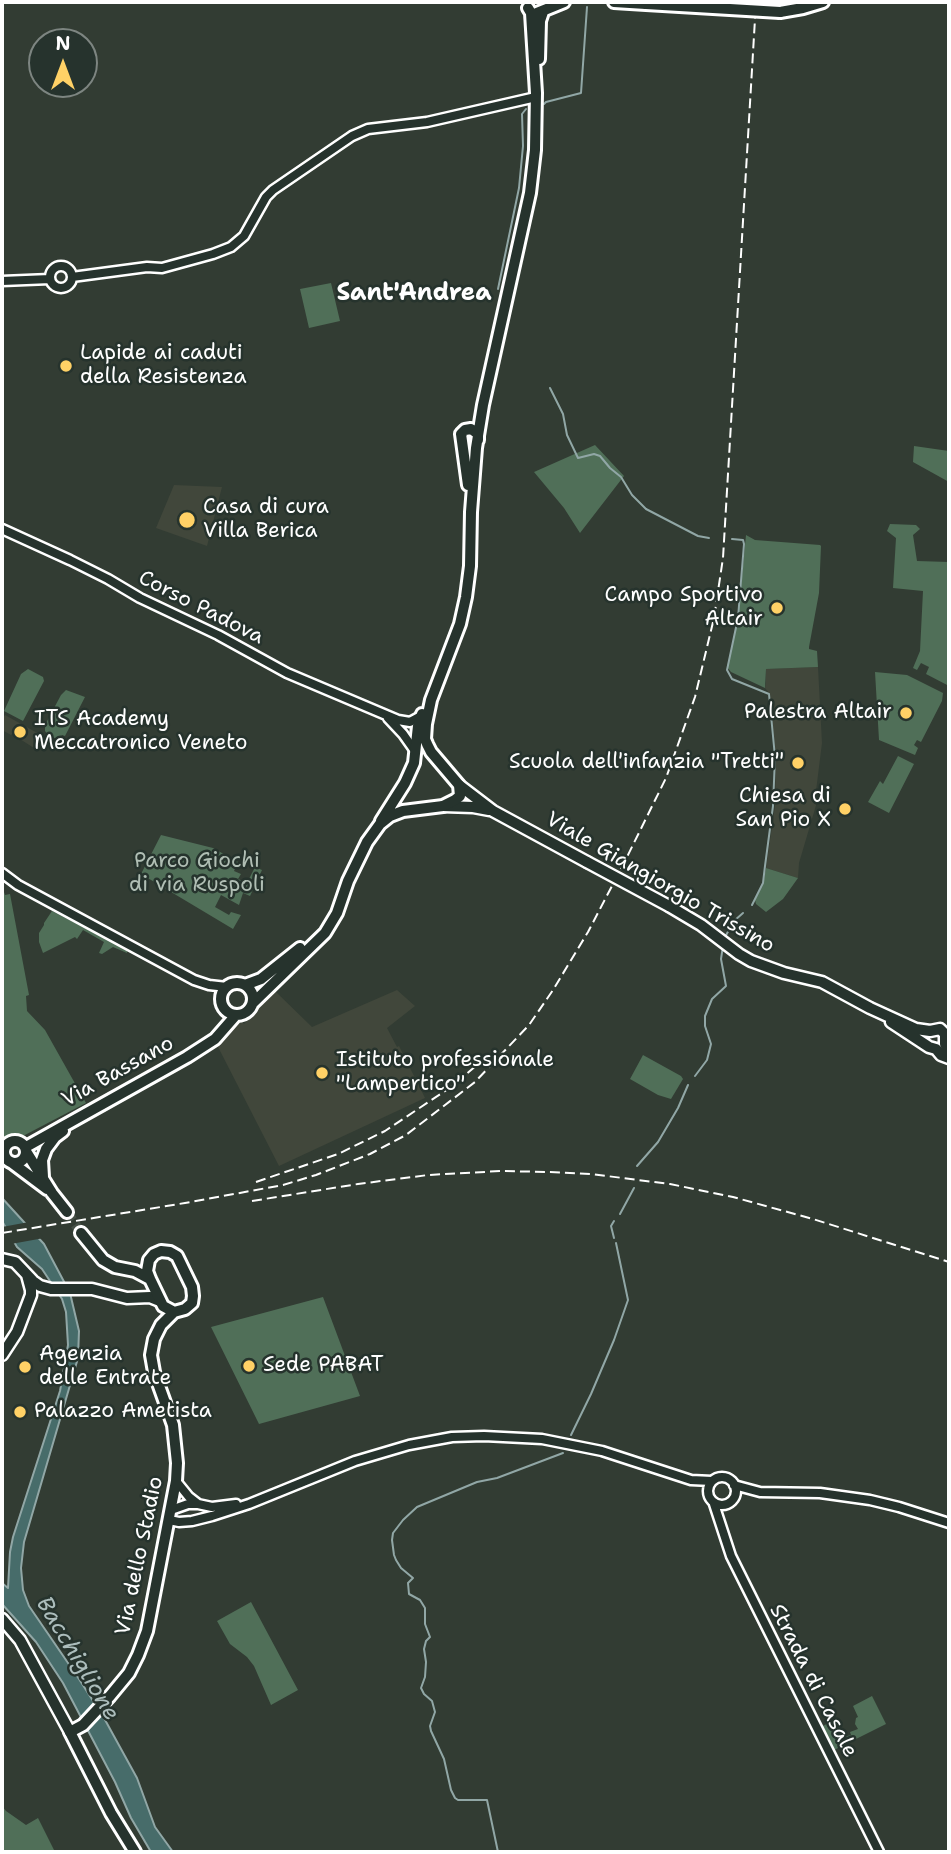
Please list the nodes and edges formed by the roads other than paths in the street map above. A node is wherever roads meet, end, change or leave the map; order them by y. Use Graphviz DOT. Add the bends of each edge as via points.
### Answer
graph roads {
  1 [pos="564,2"];
  2 [pos="614,2"];
  3 [pos="824,2"];
  4 [pos="528,5"];
  5 [pos="545,8"];
  6 [pos="536,95"];
  7 [pos="72,277"];
  8 [pos="50,279"];
  9 [pos="2,281"];
  10 [pos="483,405"];
  11 [pos="471,429"];
  12 [pos="478,441"];
  13 [pos="462,443"];
  14 [pos="471,512"];
  15 [pos="2,529"];
  16 [pos="386,716"];
  17 [pos="422,724"];
  18 [pos="415,758"];
  19 [pos="451,775"];
  20 [pos="459,785"];
  21 [pos="394,801"];
  22 [pos="443,806"];
  23 [pos="403,811"];
  24 [pos="493,811"];
  25 [pos="373,831"];
  26 [pos="2,873"];
  27 [pos="348,881"];
  28 [pos="245,985"];
  29 [pos="227,987"];
  30 [pos="253,1003"];
  31 [pos="870,1008"];
  32 [pos="231,1013"];
  33 [pos="930,1031"];
  34 [pos="939,1047"];
  35 [pos="949,1058"];
  36 [pos="74,1118"];
  37 [pos="3,1150"];
  38 [pos="26,1150"];
  39 [pos="11,1162"];
  40 [pos="43,1177"];
  41 [pos="52,1193"];
  42 [pos="67,1212"];
  43 [pos="81,1233"];
  44 [pos="2,1259"];
  45 [pos="148,1264"];
  46 [pos="135,1271"];
  47 [pos="27,1274"];
  48 [pos="151,1281"];
  49 [pos="53,1291"];
  50 [pos="141,1297"];
  51 [pos="27,1304"];
  52 [pos="162,1304"];
  53 [pos="174,1312"];
  54 [pos="161,1325"];
  55 [pos="2,1355"];
  56 [pos="691,1480"];
  57 [pos="176,1481"];
  58 [pos="712,1481"];
  59 [pos="734,1485"];
  60 [pos="760,1492"];
  61 [pos="708,1494"];
  62 [pos="262,1498"];
  63 [pos="732,1501"];
  64 [pos="198,1504"];
  65 [pos="714,1504"];
  66 [pos="170,1515"];
  67 [pos="722,1523"];
  68 [pos="949,1523"];
  69 [pos="2,1619"];
  70 [pos="70,1732"];
  71 [pos="135,1852"];
  72 [pos="879,1852"];
  1 -- 5 [label="main road"];
  2 -- 3 [label="main road, bridge" via="780,12"];
  4 -- 5 [label="main road" via="535,13"];
  4 -- 6 [label="main road"];
  5 -- 6 [label="main road" via="540,21"];
  6 -- 7 [label="street" via="352,136 273,190 244,236 231,247 162,268"];
  6 -- 10 [label="main road" via="530,193"];
  7 -- 8 [label="street" via="62,288"];
  7 -- 8 [label="street" via="67,267 60,265 52,269"];
  8 -- 9 [label="street"];
  10 -- 11 [label="main road"];
  10 -- 12 [label="main road"];
  11 -- 12 [label="main road"];
  11 -- 13 [label="main road" via="461,435"];
  12 -- 13 [label="main road" via="470,447"];
  12 -- 14 [label="main road"];
  13 -- 14 [label="main road"];
  14 -- 17 [label="main road" via="470,566 460,624"];
  15 -- 16 [label="street, Corso Padova" via="287,673"];
  16 -- 17 [label="street, Corso Padova"];
  16 -- 18 [label="street, Corso Padova" via="409,741"];
  17 -- 18 [label="main road"];
  17 -- 19 [label="main road, Viale Giangiorgio Trissino" via="431,752"];
  18 -- 19 [label="main road" via="429,760"];
  18 -- 21 [label="main road"];
  19 -- 20 [label="main road, Viale Giangiorgio Trissino"];
  20 -- 22 [label="main road" via="458,798"];
  20 -- 24 [label="main road, Viale Giangiorgio Trissino"];
  21 -- 23 [label="main road"];
  21 -- 25 [label="main road"];
  22 -- 23 [label="main road, Viale Giangiorgio Trissino"];
  22 -- 24 [label="main road, Viale Giangiorgio Trissino"];
  23 -- 25 [label="main road, Viale Giangiorgio Trissino"];
  24 -- 31 [label="main road, Viale Giangiorgio Trissino, bridge" via="693,920 744,958 822,982"];
  25 -- 27 [label="main road, Viale Giangiorgio Trissino"];
  26 -- 29 [label="street, Viale Giangiorgio Trissino" via="194,980"];
  27 -- 28 [label="main road, Viale Giangiorgio Trissino" via="318,931 268,974"];
  27 -- 30 [label="main road, Viale Giangiorgio Trissino" via="325,933"];
  28 -- 29 [label="main road, Viale Giangiorgio Trissino"];
  28 -- 30 [label="main road"];
  29 -- 32 [label="main road" via="222,1001"];
  30 -- 32 [label="main road, Viale Giangiorgio Trissino" via="244,1013"];
  31 -- 33 [label="main road"];
  31 -- 34 [label="main road"];
  32 -- 36 [label="main road, Via Bassano" via="215,1039"];
  33 -- 34 [label="main road" via="926,1035"];
  33 -- 34 [label="main road" via="942,1030 946,1037"];
  34 -- 35 [label="main road" via="941,1055"];
  36 -- 38 [label="main road, Via Bassano"];
  36 -- 40 [label="main road" via="46,1149"];
  37 -- 38 [label="main road" via="13,1140"];
  37 -- 39 [label="main road"];
  38 -- 39 [label="main road" via="20,1162"];
  38 -- 40 [label="main road"];
  39 -- 41 [label="main road"];
  40 -- 41 [label="main road"];
  41 -- 42 [label="main road"];
  43 -- 46 [label="main road" via="103,1260"];
  44 -- 47 [label="main road" via="15,1262"];
  45 -- 46 [label="main road"];
  45 -- 48 [label="main road"];
  45 -- 53 [label="main road" via="161,1251 179,1258 193,1298 188,1307"];
  46 -- 48 [label="main road"];
  47 -- 49 [label="main road"];
  47 -- 51 [label="main road" via="31,1293"];
  48 -- 50 [label="main road"];
  48 -- 52 [label="main road"];
  49 -- 50 [label="main road" via="92,1289"];
  49 -- 51 [label="main road"];
  50 -- 52 [label="main road"];
  51 -- 55 [label="main road"];
  52 -- 53 [label="main road"];
  52 -- 54 [label="main road, Via dello Stadio"];
  53 -- 54 [label="main road, Via dello Stadio"];
  54 -- 57 [label="main road, Via dello Stadio" via="151,1363 175,1434"];
  56 -- 58 [label="street"];
  56 -- 61 [label="street"];
  56 -- 62 [label="street" via="574,1444 523,1437 452,1437 365,1458"];
  57 -- 64 [label="street"];
  57 -- 66 [label="main road, Via dello Stadio"];
  58 -- 59 [label="street" via="723,1477"];
  58 -- 61 [label="street"];
  59 -- 60 [label="street"];
  59 -- 63 [label="street"];
  60 -- 63 [label="street"];
  60 -- 68 [label="street" via="870,1500"];
  61 -- 65 [label="street"];
  62 -- 64 [label="street" via="222,1507"];
  62 -- 66 [label="street" via="192,1521 179,1522"];
  63 -- 65 [label="street"];
  63 -- 67 [label="street"];
  64 -- 66 [label="street" via="188,1504"];
  65 -- 67 [label="street, Strada di Casale"];
  66 -- 70 [label="main road, Via dello Stadio" via="138,1655 110,1696"];
  67 -- 72 [label="street, Strada di Casale" via="731,1556"];
  69 -- 70 [label="main road" via="20,1640"];
  70 -- 71 [label="main road"];
}
